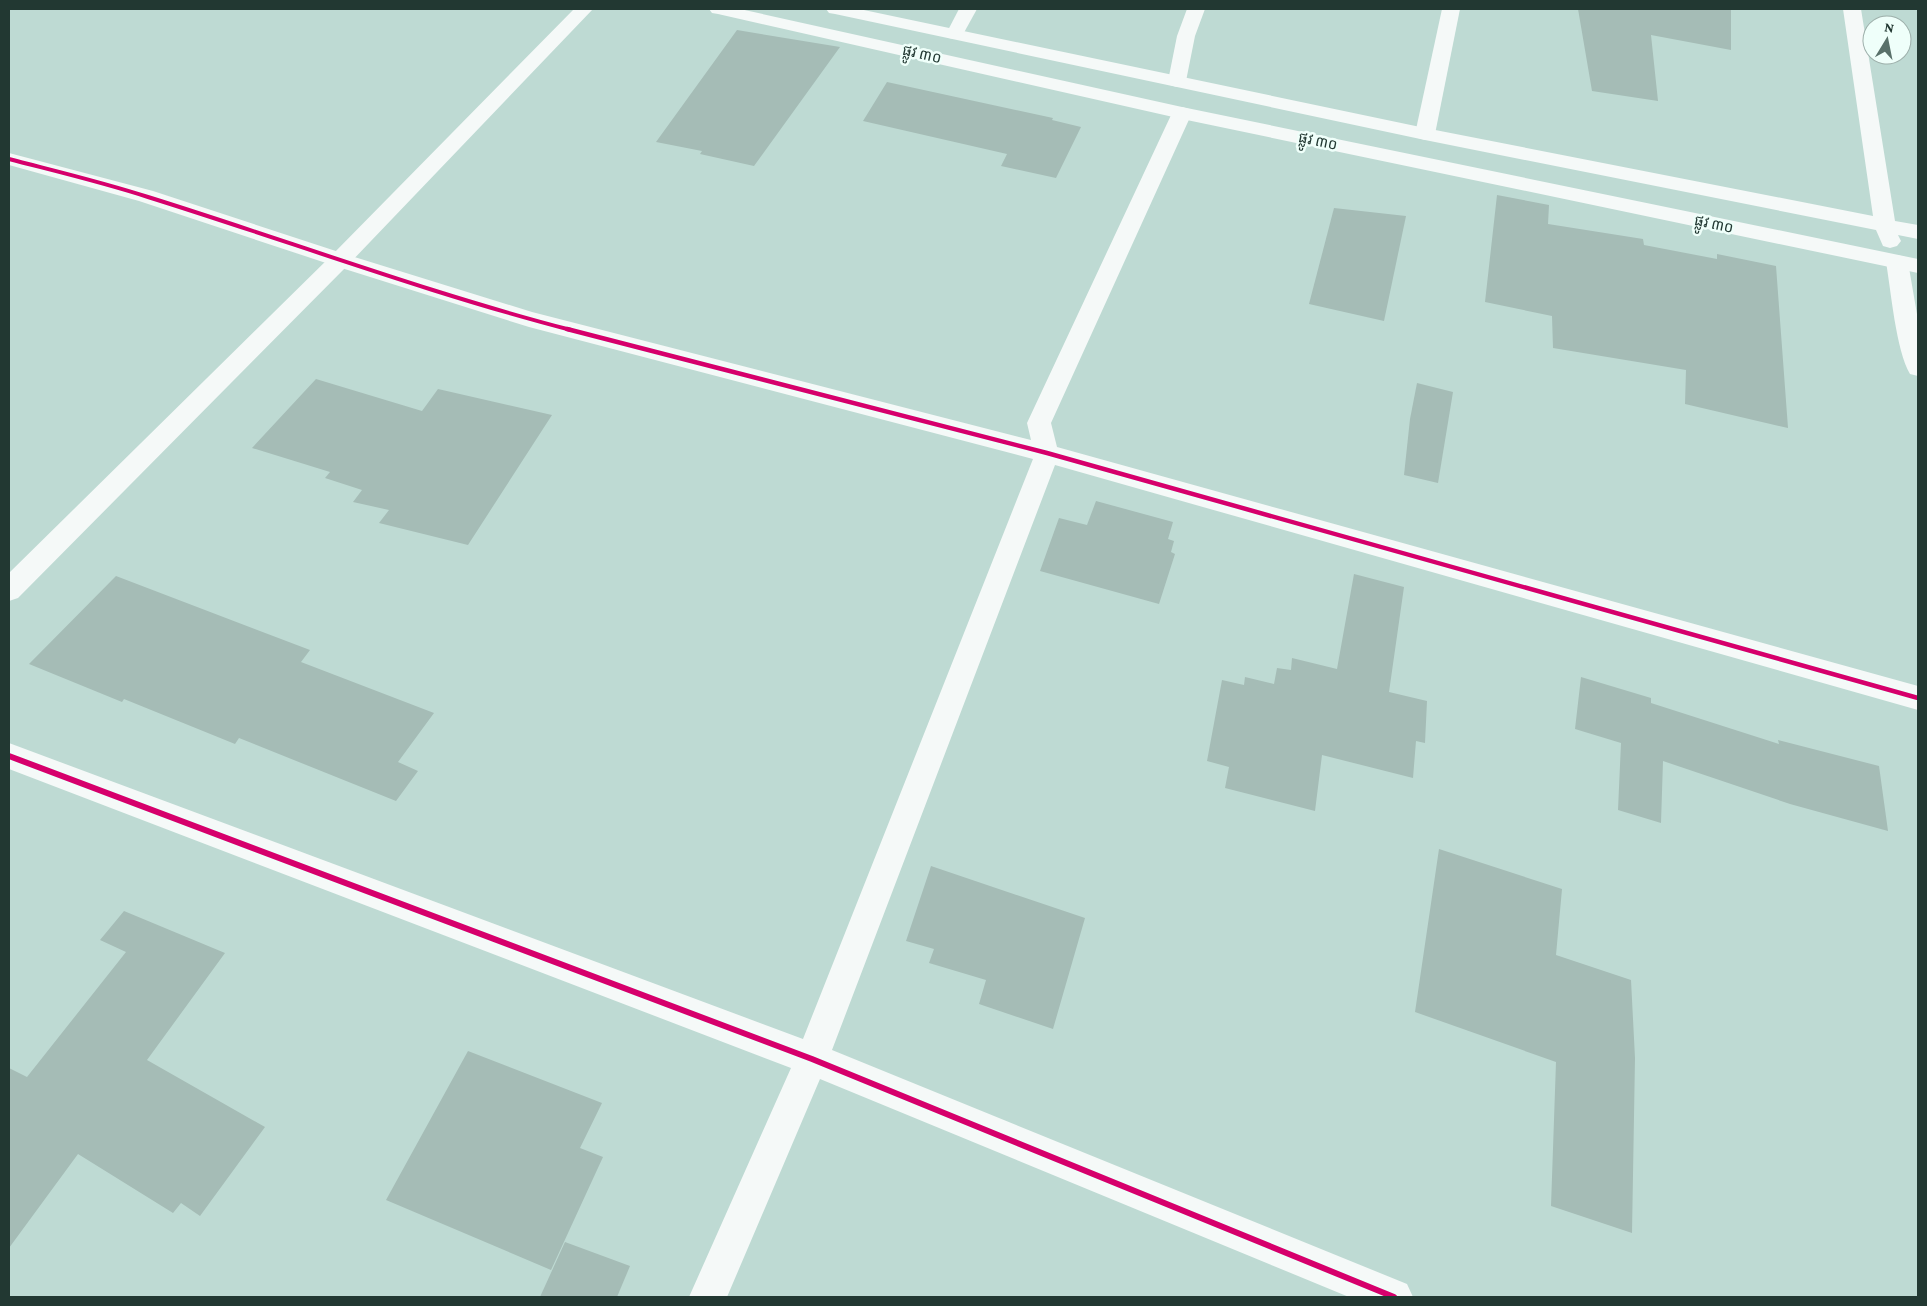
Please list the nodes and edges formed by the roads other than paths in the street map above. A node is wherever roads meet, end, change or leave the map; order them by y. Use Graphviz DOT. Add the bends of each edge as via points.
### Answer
graph roads {
  1 [pos="584,9"];
  2 [pos="718,9"];
  3 [pos="835,9"];
  4 [pos="968,9"];
  5 [pos="1196,9"];
  6 [pos="1451,9"];
  7 [pos="1852,9"];
  8 [pos="955,34"];
  9 [pos="1177,81"];
  10 [pos="1182,113"];
  11 [pos="1425,134"];
  12 [pos="9,159"];
  13 [pos="1885,226"];
  14 [pos="1918,232"];
  15 [pos="340,260"];
  16 [pos="1897,262"];
  17 [pos="1918,266"];
  18 [pos="1918,368"];
  19 [pos="1046,453"];
  20 [pos="9,590"];
  21 [pos="1918,698"];
  22 [pos="9,756"];
  23 [pos="812,1059"];
  24 [pos="708,1297"];
  25 [pos="1394,1297"];
  1 -- 15 [label="street"];
  2 -- 10 [label="street, ផ្លូវ ៣០"];
  3 -- 8 [label="street, ផ្លូវ ៣០"];
  4 -- 8 [label="street"];
  5 -- 9 [label="street" via="1186,36"];
  6 -- 11 [label="street"];
  7 -- 13 [label="street"];
  8 -- 9 [label="street, ផ្លូវ ៣០"];
  9 -- 11 [label="street, ផ្លូវ ៣០"];
  10 -- 16 [label="street, ផ្លូវ ៣០"];
  10 -- 19 [label="street" via="1039,423"];
  11 -- 13 [label="street, ផ្លូវ ៣០"];
  12 -- 15 [label="street" via="146,196"];
  13 -- 14 [label="street, ផ្លូវ ៣០"];
  13 -- 16 [label="street"];
  15 -- 19 [label="street" via="529,319"];
  15 -- 20 [label="street"];
  16 -- 17 [label="street, ផ្លូវ ៣០"];
  16 -- 18 [label="street"];
  19 -- 21 [label="street"];
  19 -- 23 [label="street"];
  22 -- 23 [label="street"];
  23 -- 24 [label="street"];
  23 -- 25 [label="street"];
}
